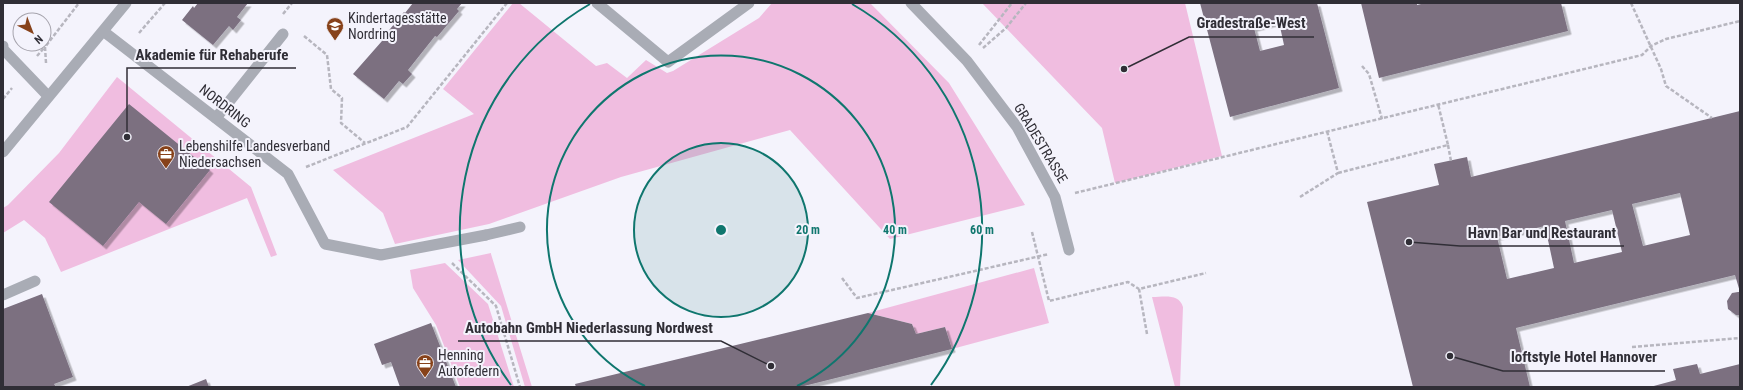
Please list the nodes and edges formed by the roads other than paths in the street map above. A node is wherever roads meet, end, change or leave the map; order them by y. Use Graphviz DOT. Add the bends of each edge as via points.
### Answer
graph roads {
  1 [pos="126,3"];
  2 [pos="597,3"];
  3 [pos="749,3"];
  4 [pos="911,3"];
  5 [pos="103,30"];
  6 [pos="283,34"];
  7 [pos="3,48"];
  8 [pos="48,96"];
  9 [pos="216,118"];
  10 [pos="3,152"];
  11 [pos="520,227"];
  12 [pos="1069,250"];
  13 [pos="35,281"];
  14 [pos="3,295"];
  1 -- 5 [label="street"];
  2 -- 3 [label="street" via="668,62"];
  4 -- 12 [label="street, GRADESTRASSE" via="967,61 1017,126 1055,197"];
  5 -- 8 [label="street"];
  5 -- 9 [label="street, NORDRING"];
  6 -- 9 [label="street"];
  7 -- 8 [label="street"];
  8 -- 10 [label="street"];
  9 -- 11 [label="street, NORDRING" via="288,174 326,244 380,255"];
  13 -- 14 [label="street"];
}
